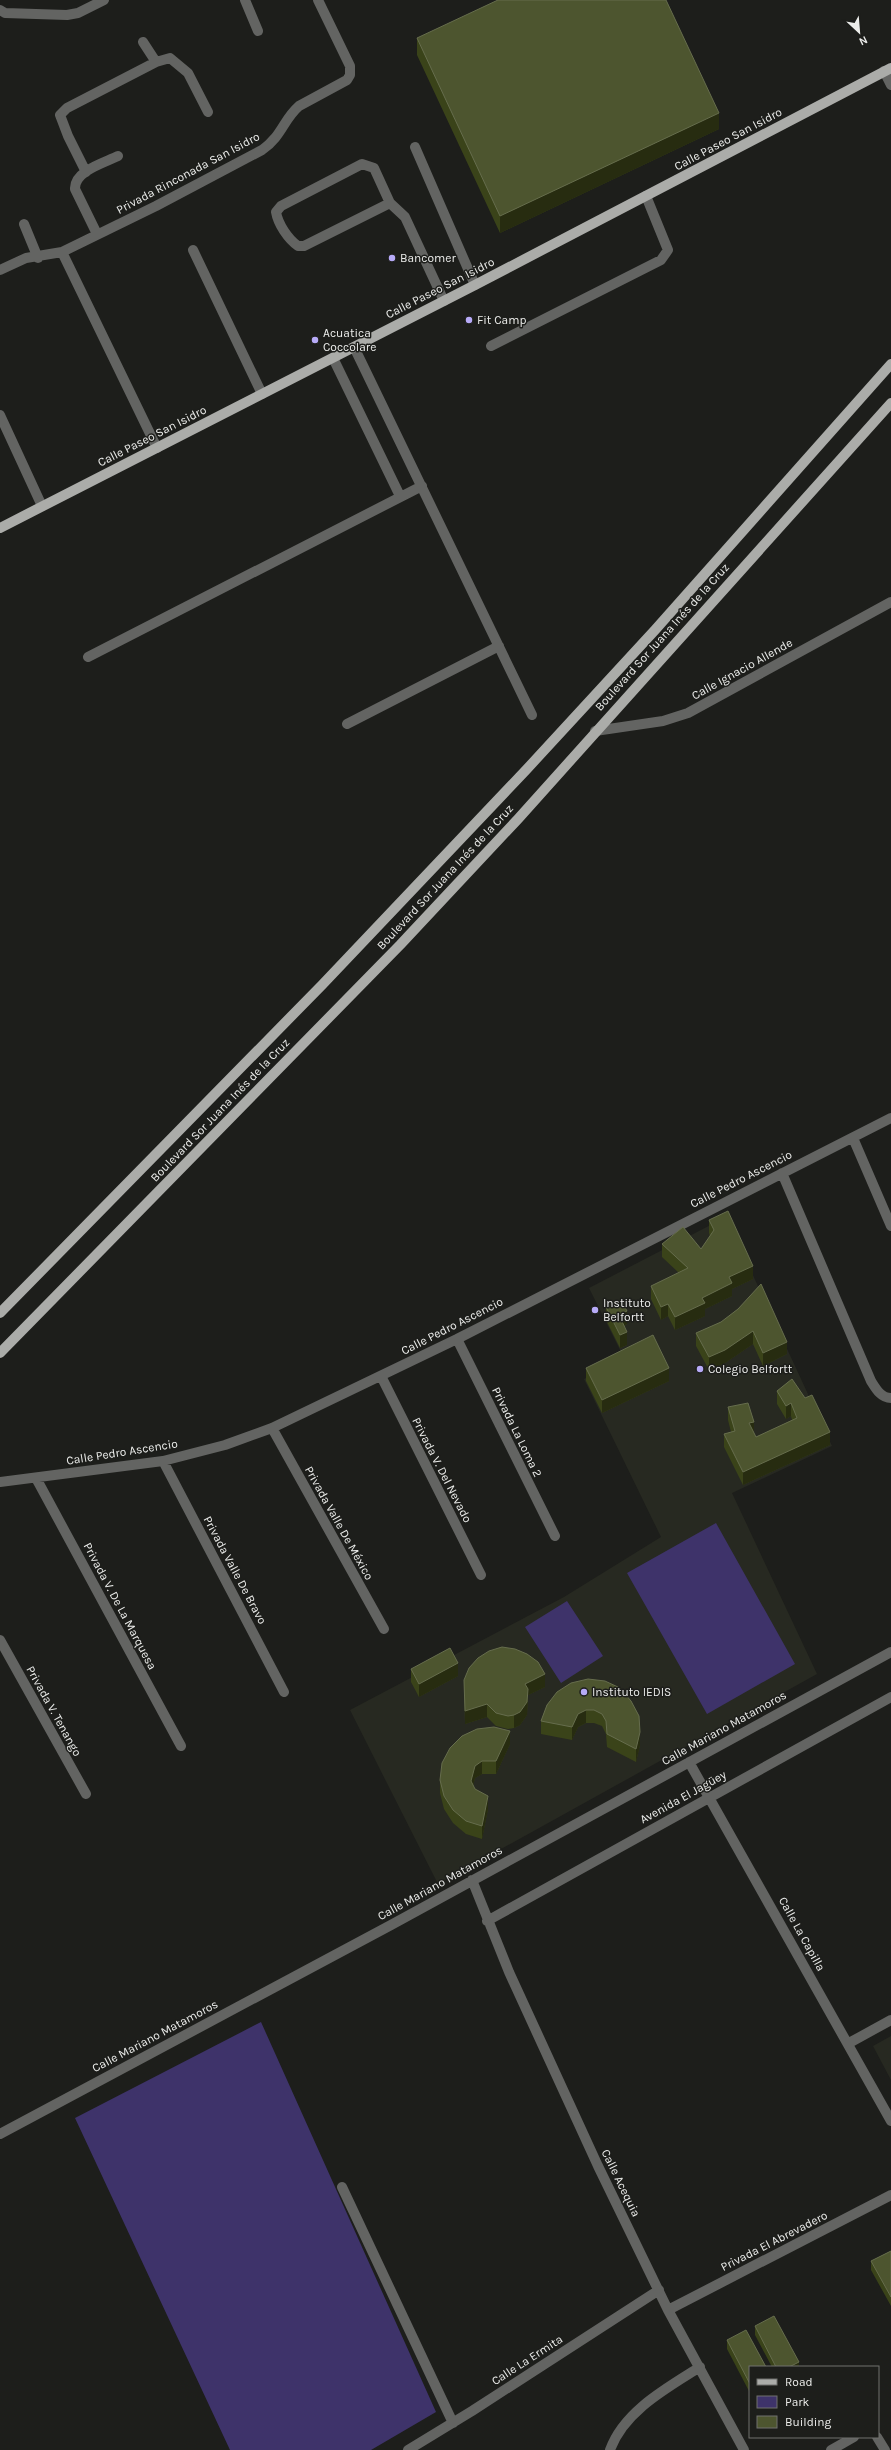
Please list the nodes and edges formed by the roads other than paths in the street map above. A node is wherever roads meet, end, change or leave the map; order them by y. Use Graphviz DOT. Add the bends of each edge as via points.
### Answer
graph roads {
  1 [pos="104,0"];
  2 [pos="245,0"];
  3 [pos="318,0"];
  4 [pos="0,10"];
  5 [pos="258,31"];
  6 [pos="143,42"];
  7 [pos="156,62"];
  8 [pos="888,70"];
  9 [pos="891,85"];
  10 [pos="208,112"];
  11 [pos="415,147"];
  12 [pos="118,156"];
  13 [pos="86,172"];
  14 [pos="646,196"];
  15 [pos="390,203"];
  16 [pos="24,224"];
  17 [pos="97,234"];
  18 [pos="193,250"];
  19 [pos="62,252"];
  20 [pos="38,258"];
  21 [pos="0,270"];
  22 [pos="475,285"];
  23 [pos="444,301"];
  24 [pos="491,346"];
  25 [pos="354,347"];
  26 [pos="333,358"];
  27 [pos="891,364"];
  28 [pos="262,394"];
  29 [pos="891,403"];
  30 [pos="0,415"];
  31 [pos="157,448"];
  32 [pos="422,486"];
  33 [pos="400,496"];
  34 [pos="42,506"];
  35 [pos="0,528"];
  36 [pos="891,602"];
  37 [pos="499,646"];
  38 [pos="88,657"];
  39 [pos="532,715"];
  40 [pos="347,724"];
  41 [pos="595,730"];
  42 [pos="891,1118"];
  43 [pos="852,1138"];
  44 [pos="782,1173"];
  45 [pos="891,1226"];
  46 [pos="0,1313"];
  47 [pos="457,1339"];
  48 [pos="0,1353"];
  49 [pos="381,1376"];
  50 [pos="891,1398"];
  51 [pos="272,1428"];
  52 [pos="162,1461"];
  53 [pos="36,1478"];
  54 [pos="0,1482"];
  55 [pos="555,1536"];
  56 [pos="481,1575"];
  57 [pos="384,1630"];
  58 [pos="0,1640"];
  59 [pos="891,1652"];
  60 [pos="284,1692"];
  61 [pos="891,1697"];
  62 [pos="181,1746"];
  63 [pos="689,1762"];
  64 [pos="86,1794"];
  65 [pos="710,1797"];
  66 [pos="472,1880"];
  67 [pos="488,1921"];
  68 [pos="891,2020"];
  69 [pos="849,2043"];
  70 [pos="891,2121"];
  71 [pos="0,2134"];
  72 [pos="342,2187"];
  73 [pos="891,2195"];
  74 [pos="659,2290"];
  75 [pos="668,2310"];
  76 [pos="700,2367"];
  77 [pos="453,2423"];
  78 [pos="852,2438"];
  79 [pos="878,2438"];
  80 [pos="413,2449"];
  81 [pos="610,2450"];
  82 [pos="744,2450"];
  83 [pos="831,2450"];
  84 [pos="885,2450"];
  1 -- 4 [label="street" via="78,13 67,15 5,13"];
  2 -- 5 [label="street"];
  3 -- 17 [label="street, Privada Rinconada San Isidro" via="350,66 347,80 299,106 292,112 277,139 262,150"];
  6 -- 7 [label="street"];
  7 -- 10 [label="street" via="170,58 188,73"];
  7 -- 13 [label="street" via="66,108 60,115"];
  8 -- 9 [label="street"];
  8 -- 14 [label="main road, Calle Paseo San Isidro"];
  11 -- 22 [label="street"];
  12 -- 13 [label="street"];
  13 -- 17 [label="street" via="74,182 75,189"];
  14 -- 22 [label="main road, Calle Paseo San Isidro"];
  14 -- 24 [label="street" via="668,250 661,260"];
  15 -- 15 [label="street" via="304,246 298,246 291,241 276,212 281,206 362,164 374,168"];
  15 -- 23 [label="street" via="405,217"];
  16 -- 20 [label="street"];
  17 -- 19 [label="street, Privada Rinconada San Isidro"];
  18 -- 28 [label="street"];
  19 -- 20 [label="street, Privada Rinconada San Isidro"];
  19 -- 31 [label="street"];
  20 -- 21 [label="street, Privada Rinconada San Isidro" via="17,261"];
  22 -- 23 [label="main road, Calle Paseo San Isidro"];
  23 -- 25 [label="main road, Calle Paseo San Isidro"];
  25 -- 26 [label="main road, Calle Paseo San Isidro"];
  25 -- 32 [label="street"];
  26 -- 28 [label="main road, Calle Paseo San Isidro"];
  26 -- 33 [label="street"];
  27 -- 46 [label="main road, Boulevard Sor Juana Inés de la Cruz" via="656,630 515,781 322,985"];
  28 -- 31 [label="main road, Calle Paseo San Isidro"];
  29 -- 41 [label="main road, Boulevard Sor Juana Inés de la Cruz"];
  30 -- 34 [label="street"];
  31 -- 34 [label="main road, Calle Paseo San Isidro"];
  32 -- 33 [label="street"];
  32 -- 37 [label="street"];
  33 -- 38 [label="street"];
  34 -- 35 [label="main road, Calle Paseo San Isidro"];
  36 -- 41 [label="street, Calle Ignacio Allende" via="688,713 663,721"];
  37 -- 39 [label="street"];
  37 -- 40 [label="street"];
  41 -- 48 [label="main road, Boulevard Sor Juana Inés de la Cruz" via="518,819 400,945"];
  42 -- 43 [label="street, Calle Pedro Ascencio"];
  43 -- 44 [label="street, Calle Pedro Ascencio"];
  43 -- 45 [label="street"];
  44 -- 47 [label="street, Calle Pedro Ascencio"];
  44 -- 50 [label="street" via="871,1381 878,1392 886,1398"];
  47 -- 49 [label="street, Calle Pedro Ascencio"];
  47 -- 55 [label="street, Privada La Loma 2"];
  49 -- 51 [label="street, Calle Pedro Ascencio"];
  49 -- 56 [label="street, Privada V. Del Nevado"];
  51 -- 52 [label="street, Calle Pedro Ascencio" via="225,1445"];
  51 -- 57 [label="street, Privada Valle De México"];
  52 -- 53 [label="street, Calle Pedro Ascencio"];
  52 -- 60 [label="street, Privada Valle De Bravo"];
  53 -- 54 [label="street, Calle Pedro Ascencio"];
  53 -- 62 [label="street, Privada V. De La Marquesa"];
  58 -- 64 [label="street, Privada V. Tenango"];
  59 -- 63 [label="street, Calle Mariano Matamoros"];
  61 -- 65 [label="street, Avenida El Jagüey"];
  63 -- 65 [label="street, Calle La Capilla"];
  63 -- 66 [label="street, Calle Mariano Matamoros"];
  65 -- 67 [label="street, Avenida El Jagüey"];
  65 -- 69 [label="street, Calle La Capilla"];
  66 -- 67 [label="street, Calle Acequia"];
  66 -- 71 [label="street, Calle Mariano Matamoros"];
  67 -- 74 [label="street, Calle Acequia" via="598,2166"];
  68 -- 69 [label="street"];
  69 -- 70 [label="street, Calle La Capilla"];
  72 -- 77 [label="street"];
  73 -- 75 [label="street, Privada El Abrevadero"];
  74 -- 75 [label="street, Calle Acequia"];
  74 -- 77 [label="street, Calle La Ermita"];
  75 -- 76 [label="street, Calle Acequia"];
  76 -- 81 [label="street" via="654,2397 631,2418"];
  76 -- 82 [label="street, Calle Acequia"];
  77 -- 80 [label="street, Calle La Ermita"];
  78 -- 83 [label="street"];
  79 -- 84 [label="street"];
}
